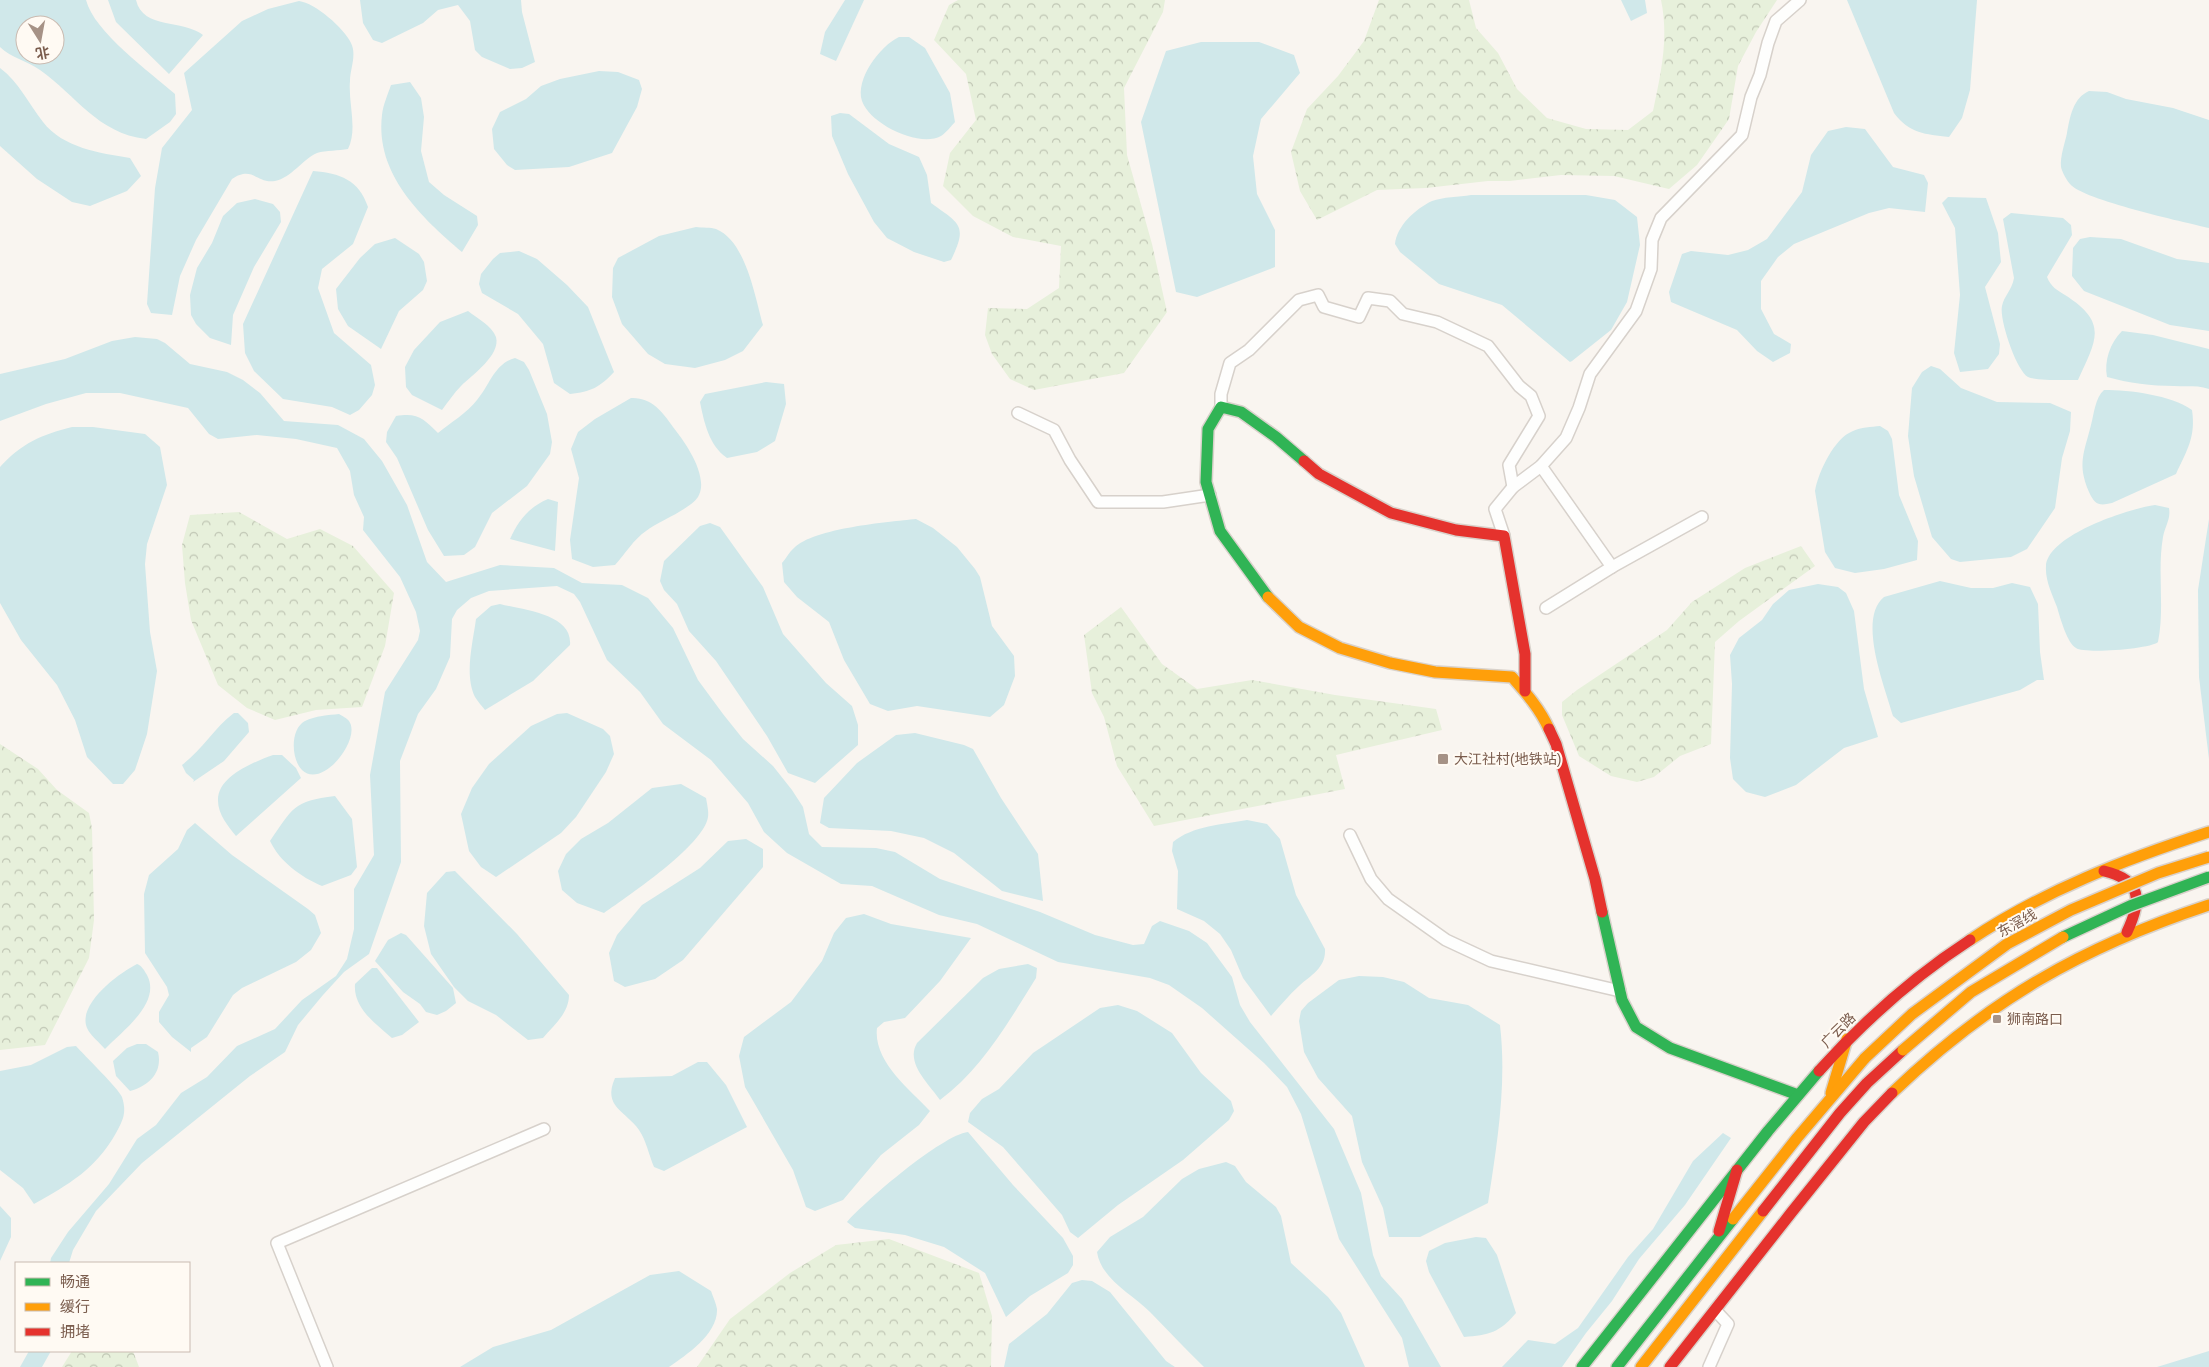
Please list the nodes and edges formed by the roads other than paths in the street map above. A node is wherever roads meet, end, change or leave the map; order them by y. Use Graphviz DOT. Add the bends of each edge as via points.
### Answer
graph roads {
  1 [pos="1800,0"];
  2 [pos="1221,407"];
  3 [pos="1018,412"];
  4 [pos="1541,466"];
  5 [pos="1513,487"];
  6 [pos="1210,495"];
  7 [pos="1702,517"];
  8 [pos="1504,536"];
  9 [pos="1612,566"];
  10 [pos="1546,608"];
  11 [pos="1525,691"];
  12 [pos="2209,832"];
  13 [pos="1350,835"];
  14 [pos="2209,857"];
  15 [pos="2104,870"];
  16 [pos="2209,877"];
  17 [pos="2209,905"];
  18 [pos="2127,932"];
  19 [pos="1620,990"];
  20 [pos="1847,1039"];
  21 [pos="1798,1095"];
  22 [pos="1829,1101"];
  23 [pos="544,1128"];
  24 [pos="1737,1170"];
  25 [pos="1715,1242"];
  26 [pos="1715,1310"];
  27 [pos="327,1367"];
  28 [pos="1582,1367"];
  29 [pos="1617,1367"];
  30 [pos="1641,1367"];
  31 [pos="1670,1367"];
  32 [pos="1709,1367"];
  1 -- 4 [label="street" via="1776,21 1742,135 1661,218 1652,240 1651,269 1636,311 1590,374 1580,408 1566,438"];
  2 -- 5 [label="street" via="1221,394 1230,363 1250,350 1299,300 1318,295 1324,307 1359,317 1368,298 1390,301 1403,314 1437,322 1488,346 1519,386 1531,396 1539,416 1510,465"];
  2 -- 6 [label="main road" via="1208,429 1206,482"];
  2 -- 8 [label="main road" via="1241,412 1319,474 1391,513 1456,530"];
  3 -- 6 [label="street" via="1054,430 1098,502 1163,502"];
  4 -- 5 [label="street"];
  4 -- 9 [label="street"];
  5 -- 8 [label="street" via="1495,509"];
  6 -- 11 [label="main road" via="1220,531 1263,593 1299,627 1340,648 1390,663 1435,672 1512,677"];
  7 -- 9 [label="street"];
  8 -- 11 [label="main road" via="1525,654"];
  9 -- 10 [label="street"];
  11 -- 19 [label="main road" via="1544,718 1556,744 1596,879"];
  12 -- 15 [label="main road, 广云路"];
  13 -- 19 [label="street" via="1371,878 1388,899 1446,940 1491,961"];
  14 -- 22 [label="main road, 东滘线, bridge" via="2158,873 2071,910 2007,944 1912,1014 1865,1058"];
  15 -- 18 [label="main road" via="2123,876 2137,894 2138,906"];
  15 -- 20 [label="main road, 广云路" via="1960,946 1908,984"];
  16 -- 30 [label="main road, bridge" via="2124,907 2027,957 1968,994 1903,1050 1840,1113"];
  17 -- 18 [label="main road"];
  18 -- 26 [label="main road" via="2062,964 1998,1004 1942,1047 1885,1099 1801,1199"];
  19 -- 21 [label="main road" via="1636,1027 1670,1048"];
  20 -- 21 [label="main road, 广云路"];
  20 -- 22 [label="main road"];
  21 -- 24 [label="main road, 广云路"];
  22 -- 25 [label="main road"];
  23 -- 27 [label="street" via="277,1243"];
  24 -- 25 [label="main road"];
  24 -- 28 [label="main road, 广云路"];
  25 -- 29 [label="main road"];
  26 -- 31 [label="main road"];
  26 -- 32 [label="street" via="1728,1324"];
}
